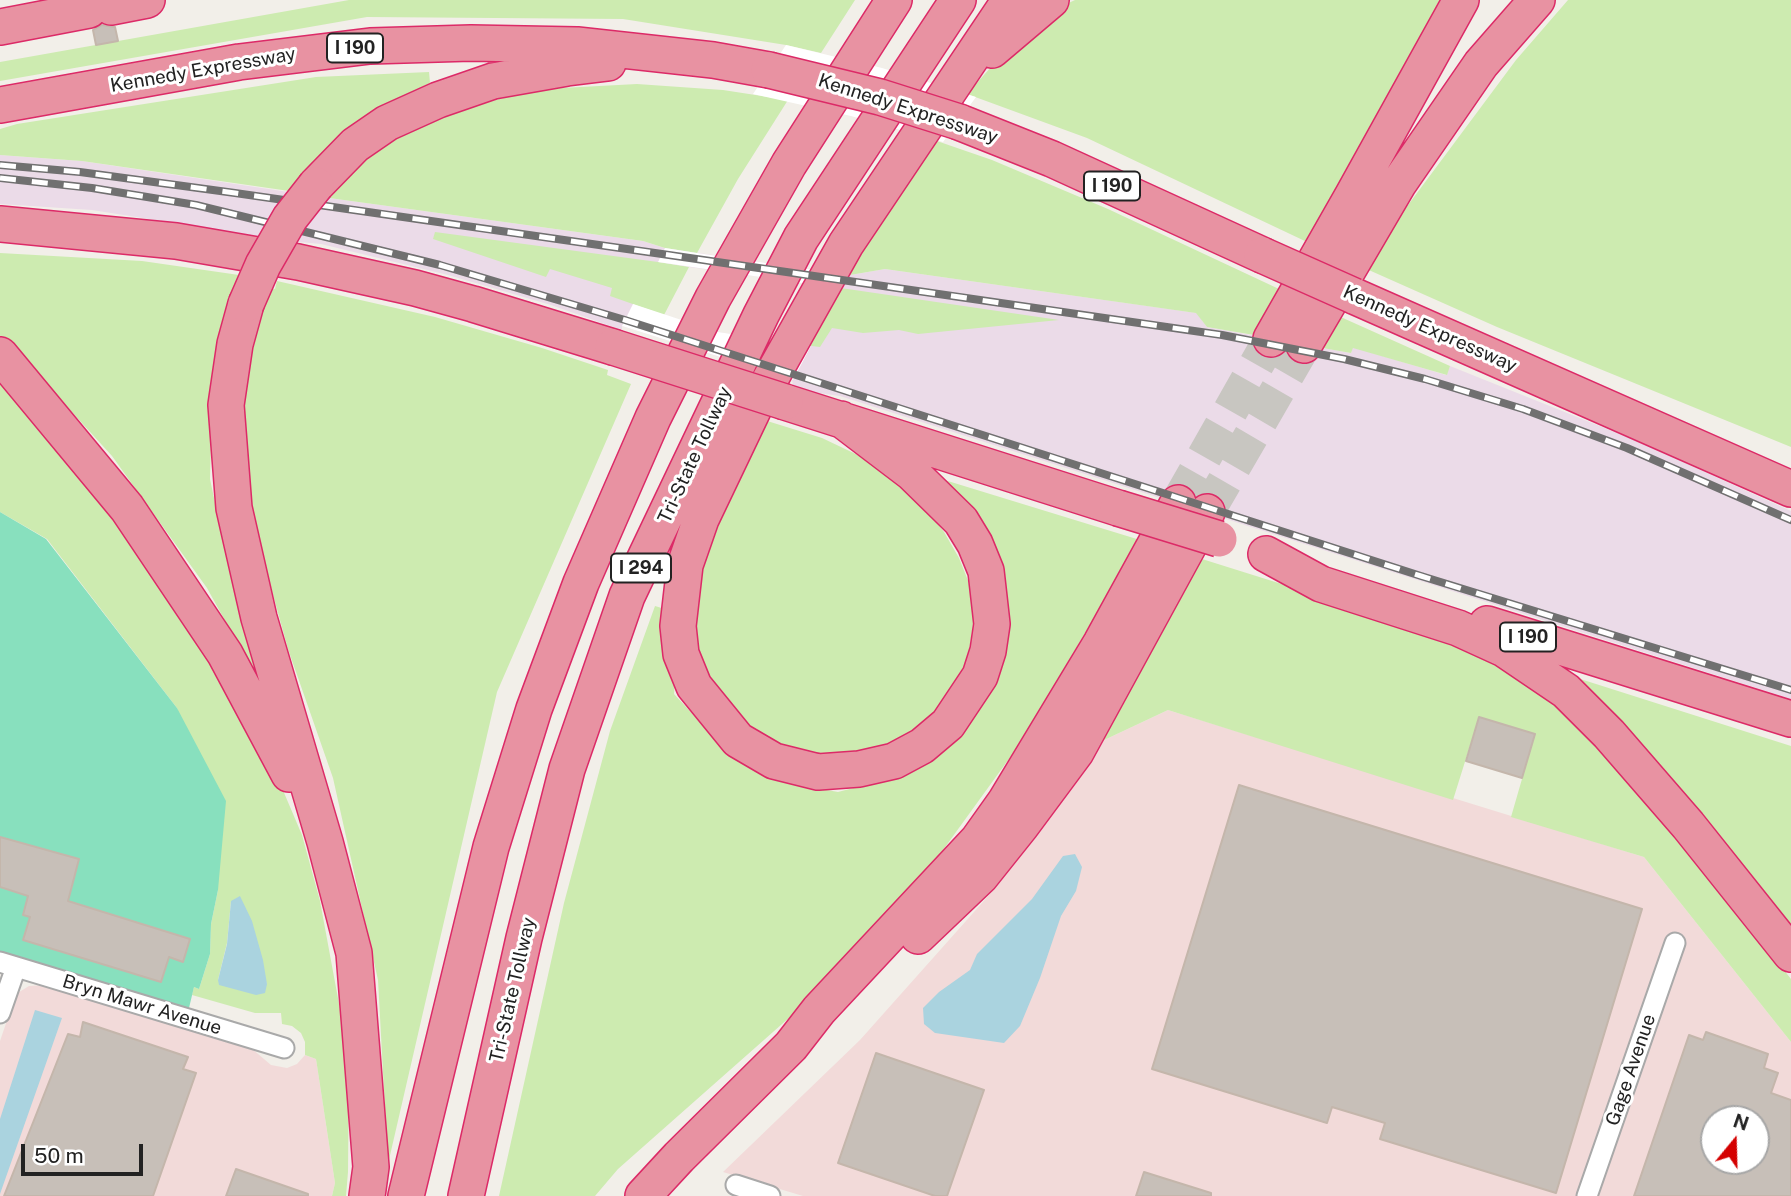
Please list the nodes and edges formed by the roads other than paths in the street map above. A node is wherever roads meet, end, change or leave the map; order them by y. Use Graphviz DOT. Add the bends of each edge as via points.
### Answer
graph roads {
  1 [pos="147,0"];
  2 [pos="894,0"];
  3 [pos="958,0"];
  4 [pos="1010,0"];
  5 [pos="1051,0"];
  6 [pos="1461,0"];
  7 [pos="1481,0"];
  8 [pos="1537,0"];
  9 [pos="0,27"];
  10 [pos="713,60"];
  11 [pos="956,83"];
  12 [pos="1414,83"];
  13 [pos="0,105"];
  14 [pos="0,224"];
  15 [pos="1270,338"];
  16 [pos="1304,345"];
  17 [pos="0,355"];
  18 [pos="841,419"];
  19 [pos="1781,480"];
  20 [pos="1201,518"];
  21 [pos="1266,554"];
  22 [pos="1791,719"];
  23 [pos="326,842"];
  24 [pos="1675,943"];
  25 [pos="1791,954"];
  26 [pos="8,964"];
  27 [pos="0,1013"];
  28 [pos="284,1048"];
  29 [pos="736,1185"];
  30 [pos="367,1196"];
  31 [pos="406,1196"];
  32 [pos="466,1196"];
  33 [pos="643,1196"];
  34 [pos="770,1196"];
  35 [pos="1587,1196"];
  1 -- 9 [label="highway"];
  2 -- 31 [label="highway, I 294" via="789,164 713,298 653,418 581,583 534,709 491,848"];
  3 -- 32 [label="highway, Tri-State Tollway / I 294" via="801,238 627,596 567,769"];
  4 -- 11 [label="highway"];
  5 -- 11 [label="highway"];
  6 -- 12 [label="highway"];
  7 -- 12 [label="highway"];
  8 -- 16 [label="highway" via="1481,64 1399,183"];
  10 -- 13 [label="highway, Kennedy Expressway / I 190" via="577,45 370,46 239,62"];
  10 -- 19 [label="highway, Kennedy Expressway / I 190, bridge" via="880,97 960,122"];
  10 -- 23 [label="highway, bridge" via="609,63 493,81 387,123 355,145 316,185 263,265 235,344 226,405 234,508 259,618"];
  11 -- 18 [label="highway" via="846,244 806,314 754,408 701,519 685,565 678,626 681,654 694,685 738,740 775,761 818,772 894,761 948,724 980,676 992,624 986,571 961,521 912,473"];
  12 -- 15 [label="highway"];
  14 -- 18 [label="highway, I 190, bridge" via="176,241 298,262 461,300"];
  17 -- 23 [label="highway" via="150,541 225,654"];
  18 -- 20 [label="highway, I 190, bridge" via="1118,508"];
  20 -- 21 [label="highway, I 190"];
  20 -- 33 [label="highway" via="1076,752 981,876 828,1019 791,1046"];
  21 -- 22 [label="highway, I 190"];
  21 -- 25 [label="highway" via="1321,584 1458,628 1504,649 1566,691 1670,805"];
  23 -- 30 [label="highway" via="354,953 371,1167"];
  24 -- 35 [label="street, Gage Avenue"];
  26 -- 27 [label="street"];
  26 -- 28 [label="street, Bryn Mawr Avenue"];
  29 -- 34 [label="street"];
}
